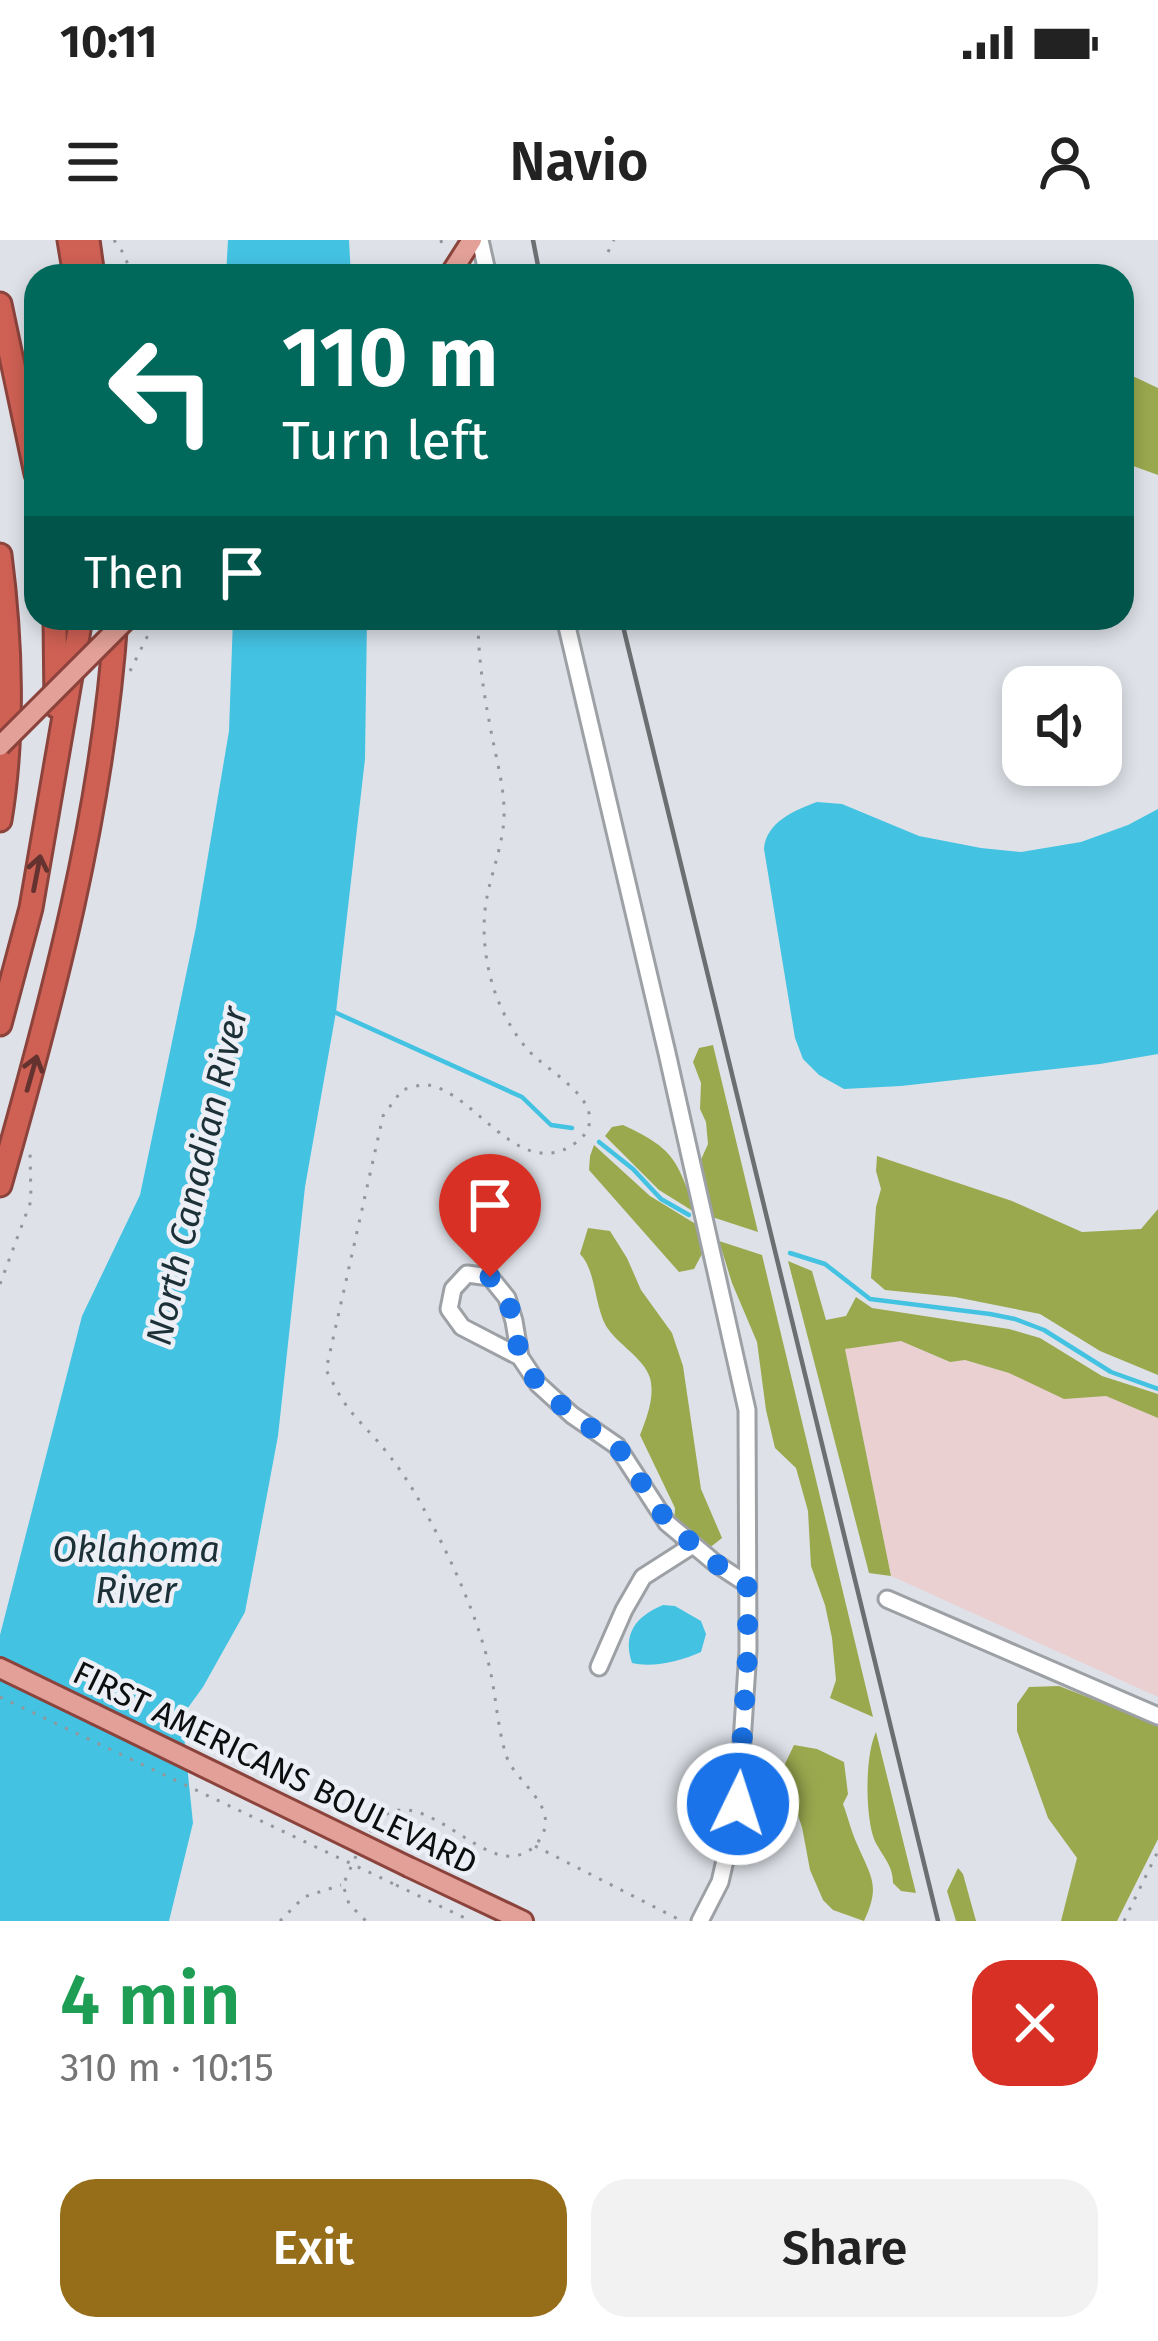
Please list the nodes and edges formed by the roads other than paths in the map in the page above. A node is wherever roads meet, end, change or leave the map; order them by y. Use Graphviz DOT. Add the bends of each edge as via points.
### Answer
graph roads {
  1 [pos="0,304"];
  2 [pos="24,417"];
  3 [pos="0,555"];
  4 [pos="56,630"];
  5 [pos="79,630"];
  6 [pos="115,630"];
  7 [pos="116,630"];
  8 [pos="568,630"];
  9 [pos="0,746"];
  10 [pos="56,766"];
  11 [pos="0,820"];
  12 [pos="0,1024"];
  13 [pos="0,1185"];
  14 [pos="520,1357"];
  15 [pos="693,1545"];
  16 [pos="747,1584"];
  17 [pos="887,1598"];
  18 [pos="599,1667"];
  19 [pos="0,1668"];
  20 [pos="1158,1716"];
  21 [pos="523,1921"];
  22 [pos="700,1921"];
  1 -- 2 [label="highway"];
  3 -- 11 [label="highway" via="9,703"];
  4 -- 10 [label="highway"];
  5 -- 10 [label="highway"];
  13 -- 6 [label="highway, one-way" via="78,884"];
  7 -- 9 [label="main road, bridge"];
  8 -- 16 [label="street" via="747,1410"];
  12 -- 10 [label="highway, one-way"];
  14 -- 14 [label="street" via="507,1298 490,1277 467,1274 449,1309 462,1327"];
  14 -- 15 [label="street" via="555,1400 617,1446 668,1523"];
  15 -- 16 [label="street"];
  15 -- 18 [label="street" via="643,1577"];
  16 -- 22 [label="street" via="738,1804 721,1882"];
  17 -- 20 [label="street"];
  19 -- 21 [label="main road, FIRST AMERICANS BOULEVARD, bridge"];
}
